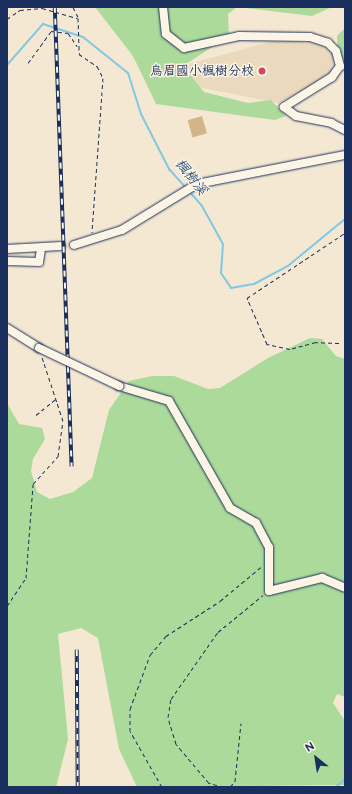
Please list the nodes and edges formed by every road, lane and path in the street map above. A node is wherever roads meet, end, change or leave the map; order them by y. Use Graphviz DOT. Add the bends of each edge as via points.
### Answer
graph roads {
  1 [pos="73,7"];
  2 [pos="163,7"];
  3 [pos="78,18"];
  4 [pos="7,19"];
  5 [pos="78,46"];
  6 [pos="28,63"];
  7 [pos="345,130"];
  8 [pos="345,155"];
  9 [pos="345,233"];
  10 [pos="91,240"];
  11 [pos="74,245"];
  12 [pos="61,246"];
  13 [pos="7,249"];
  14 [pos="41,249"];
  15 [pos="7,261"];
  16 [pos="7,328"];
  17 [pos="339,343"];
  18 [pos="39,348"];
  19 [pos="57,398"];
  20 [pos="36,415"];
  21 [pos="269,561"];
  22 [pos="345,588"];
  23 [pos="269,590"];
  24 [pos="7,606"];
  25 [pos="241,723"];
  26 [pos="162,787"];
  27 [pos="224,787"];
  28 [pos="230,787"];
  1 -- 3 [label="path"];
  2 -- 7 [label="street" via="166,34 184,48 239,36 310,37 328,43 336,50 340,66 332,77 284,107 296,116 331,123"];
  3 -- 4 [label="path" via="42,8 20,10"];
  3 -- 5 [label="path"];
  5 -- 6 [label="path" via="68,33 51,31"];
  5 -- 10 [label="path" via="79,54 97,66 103,78 100,164"];
  8 -- 10 [label="street" via="197,184 122,230"];
  9 -- 17 [label="path" via="247,298 267,344 290,349 316,342"];
  10 -- 11 [label="street"];
  12 -- 14 [label="street"];
  13 -- 14 [label="street"];
  14 -- 15 [label="street" via="39,262"];
  16 -- 18 [label="street"];
  18 -- 19 [label="path"];
  18 -- 21 [label="street, bridge" via="119,386 169,401 230,508 256,523 269,547"];
  19 -- 20 [label="path"];
  19 -- 24 [label="path" via="63,421 58,456 33,484 26,578"];
  21 -- 23 [label="street"];
  21 -- 26 [label="path" via="220,601 166,636 150,654 130,709 130,731"];
  22 -- 23 [label="street" via="322,578"];
  23 -- 27 [label="path" via="218,632 171,700 168,716 176,744 209,783"];
  25 -- 28 [label="path" via="235,781"];
}
